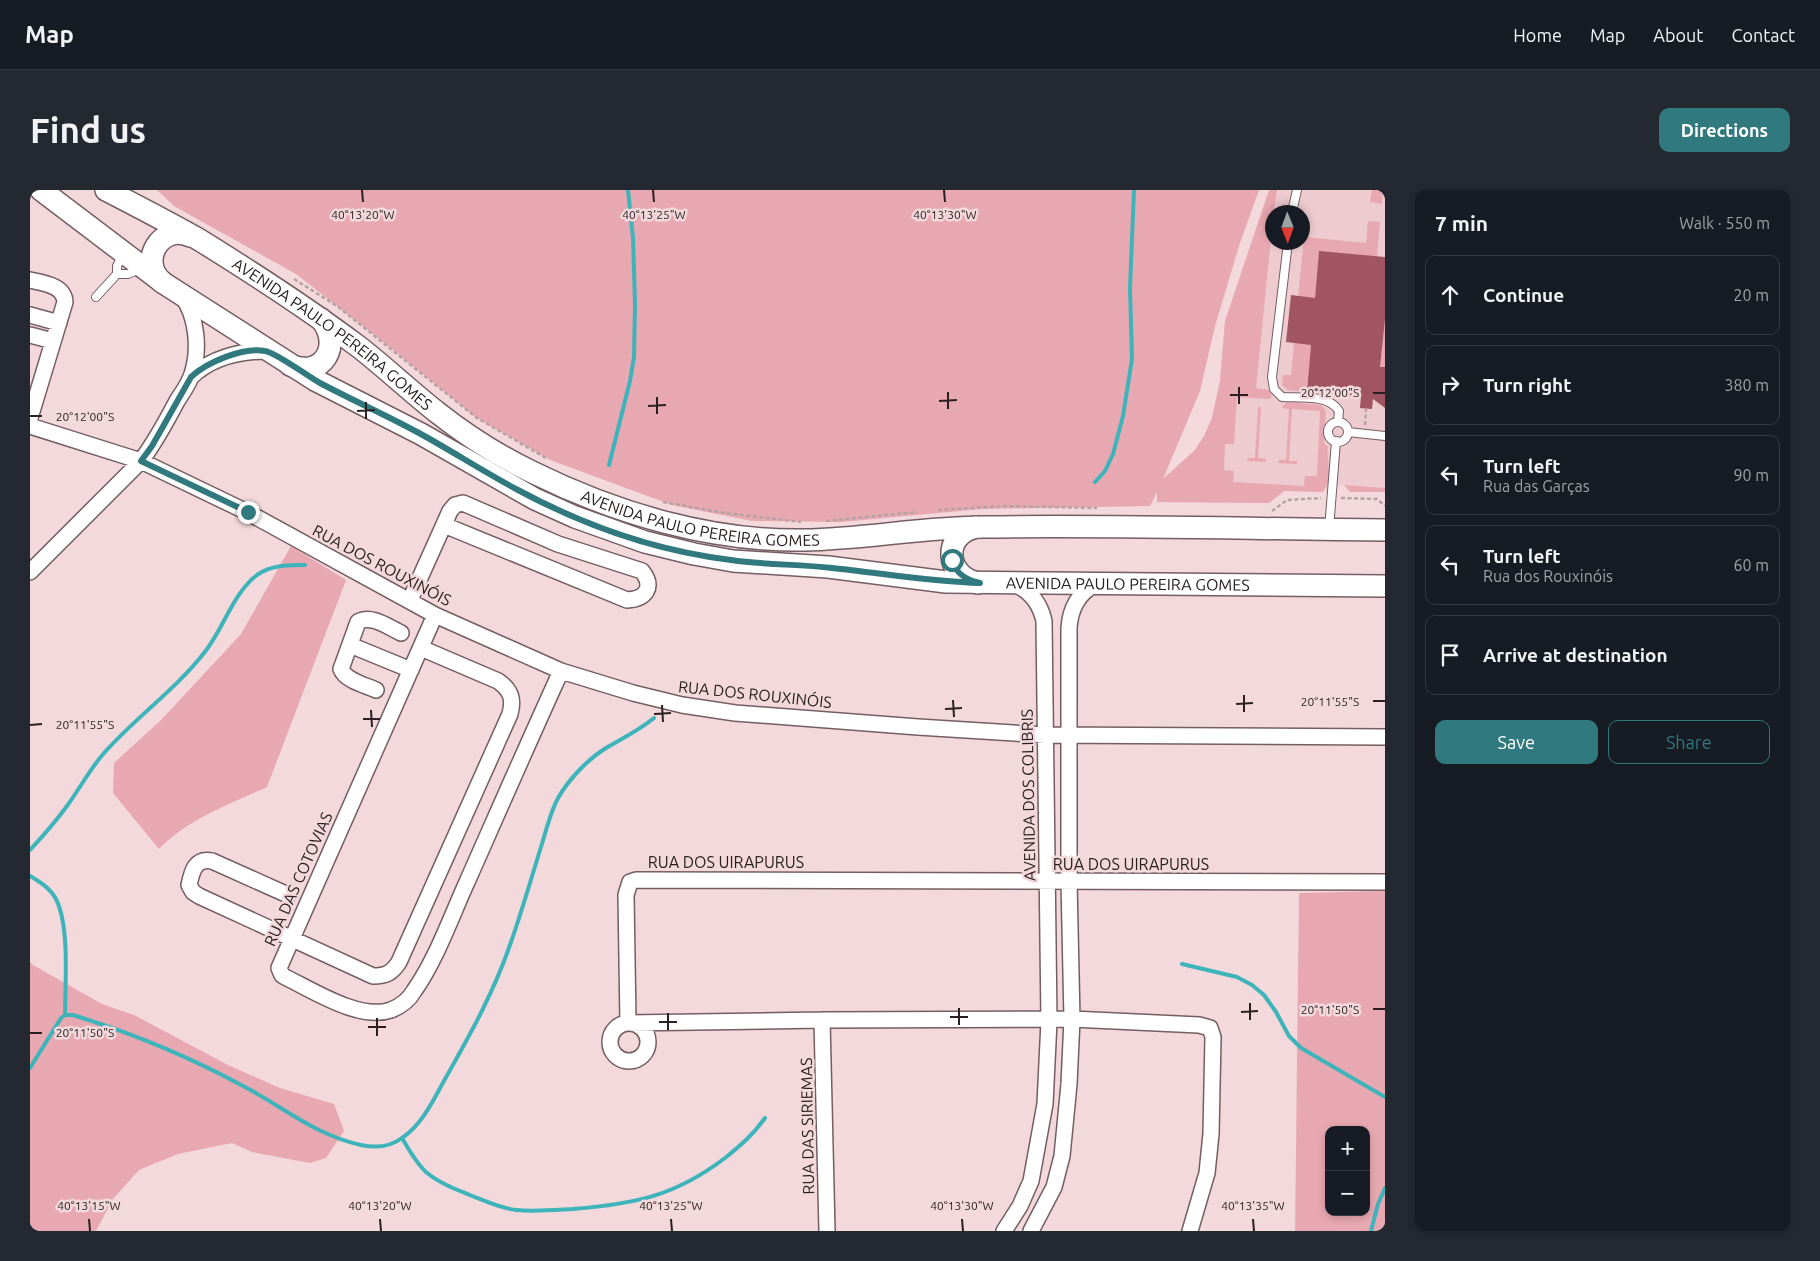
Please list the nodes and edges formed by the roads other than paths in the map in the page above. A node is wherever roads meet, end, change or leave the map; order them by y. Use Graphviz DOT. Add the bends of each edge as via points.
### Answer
graph roads {
  1 [pos="41,190"];
  2 [pos="106,190"];
  3 [pos="1297,190"];
  4 [pos="1294,205"];
  5 [pos="195,238"];
  6 [pos="1287,250"];
  7 [pos="120,264"];
  8 [pos="30,280"];
  9 [pos="173,290"];
  10 [pos="96,297"];
  11 [pos="30,315"];
  12 [pos="321,319"];
  13 [pos="58,323"];
  14 [pos="30,336"];
  15 [pos="53,341"];
  16 [pos="267,351"];
  17 [pos="288,364"];
  18 [pos="191,377"];
  19 [pos="30,418"];
  20 [pos="1338,422"];
  21 [pos="30,426"];
  22 [pos="1348,432"];
  23 [pos="1385,436"];
  24 [pos="1336,441"];
  25 [pos="141,461"];
  26 [pos="444,526"];
  27 [pos="979,527"];
  28 [pos="1329,530"];
  29 [pos="1385,530"];
  30 [pos="30,572"];
  31 [pos="980,583"];
  32 [pos="1013,584"];
  33 [pos="1096,584"];
  34 [pos="1385,586"];
  35 [pos="410,600"];
  36 [pos="435,615"];
  37 [pos="401,633"];
  38 [pos="350,645"];
  39 [pos="421,648"];
  40 [pos="411,670"];
  41 [pos="561,671"];
  42 [pos="376,690"];
  43 [pos="1045,735"];
  44 [pos="1069,735"];
  45 [pos="1385,737"];
  46 [pos="1046,881"];
  47 [pos="1069,882"];
  48 [pos="1385,882"];
  49 [pos="288,896"];
  50 [pos="292,938"];
  51 [pos="1072,1019"];
  52 [pos="822,1020"];
  53 [pos="1049,1021"];
  54 [pos="1008,1229"];
  55 [pos="827,1231"];
  56 [pos="1031,1231"];
  57 [pos="1190,1231"];
  1 -- 7 [label="main road, AVENIDA PAULO PEREIRA GOMES"];
  2 -- 5 [label="main road, AVENIDA PAULO PEREIRA GOMES"];
  3 -- 4 [label="lane"];
  5 -- 9 [label="main road" via="187,234 170,235 162,239 152,253 151,262 157,278"];
  5 -- 12 [label="main road, AVENIDA PAULO PEREIRA GOMES"];
  6 -- 20 [label="lane" via="1272,376 1274,389 1282,397 1331,402 1339,411"];
  7 -- 9 [label="main road, AVENIDA PAULO PEREIRA GOMES" via="142,269"];
  7 -- 10 [label="lane"];
  8 -- 13 [label="street" via="62,292 65,302"];
  9 -- 16 [label="main road, AVENIDA PAULO PEREIRA GOMES"];
  9 -- 18 [label="street" via="190,309 195,358"];
  11 -- 13 [label="street"];
  12 -- 17 [label="main road" via="331,340 325,359 308,368"];
  12 -- 27 [label="main road, AVENIDA PAULO PEREIRA GOMES" via="435,411 489,449 579,494 648,517 708,532 770,540 837,539"];
  13 -- 15 [label="street"];
  14 -- 15 [label="street"];
  15 -- 19 [label="street"];
  16 -- 17 [label="main road, AVENIDA PAULO PEREIRA GOMES"];
  16 -- 18 [label="street" via="231,355"];
  17 -- 31 [label="main road, AVENIDA PAULO PEREIRA GOMES" via="421,434 518,490 645,542 733,561 808,565 946,582"];
  18 -- 25 [label="street"];
  20 -- 22 [label="lane" via="1346,426"];
  20 -- 24 [label="lane" via="1328,431"];
  21 -- 25 [label="street, RUA DOS ROUXINÓIS"];
  22 -- 23 [label="lane"];
  22 -- 24 [label="lane" via="1344,440"];
  24 -- 28 [label="lane"];
  25 -- 30 [label="street"];
  25 -- 35 [label="street, RUA DOS ROUXINÓIS" via="248,512"];
  26 -- 26 [label="street" via="455,505 463,503 558,544 642,571 647,577 646,593 638,600 627,600"];
  26 -- 35 [label="street"];
  27 -- 28 [label="main road, AVENIDA PAULO PEREIRA GOMES"];
  27 -- 31 [label="main road" via="967,530 957,539 952,556 953,564 961,575"];
  28 -- 29 [label="main road, AVENIDA PAULO PEREIRA GOMES"];
  31 -- 32 [label="main road, AVENIDA PAULO PEREIRA GOMES"];
  32 -- 33 [label="main road, AVENIDA PAULO PEREIRA GOMES"];
  32 -- 43 [label="street, AVENIDA DOS COLIBRIS" via="1030,593 1038,602 1043,616"];
  33 -- 34 [label="main road, AVENIDA PAULO PEREIRA GOMES"];
  33 -- 44 [label="street" via="1078,599 1070,618"];
  35 -- 36 [label="street, RUA DOS ROUXINÓIS"];
  36 -- 39 [label="street, RUA DAS COTOVIAS"];
  36 -- 41 [label="street, RUA DOS ROUXINÓIS"];
  37 -- 38 [label="street" via="363,618 358,622"];
  38 -- 40 [label="street"];
  38 -- 42 [label="street" via="341,669 343,675"];
  39 -- 40 [label="street, RUA DAS COTOVIAS"];
  39 -- 50 [label="street" via="506,686 513,703 506,723 399,962 392,971 383,976 373,976"];
  40 -- 50 [label="street, RUA DAS COTOVIAS"];
  41 -- 43 [label="street, RUA DOS ROUXINÓIS" via="682,705 735,713"];
  41 -- 50 [label="street, RUA DAS COTOVIAS" via="439,944 423,977 405,1002 383,1012 368,1013 285,977 279,968"];
  43 -- 44 [label="street, RUA DOS ROUXINÓIS"];
  43 -- 46 [label="street, AVENIDA DOS COLIBRIS"];
  44 -- 45 [label="street, RUA DOS ROUXINÓIS"];
  44 -- 47 [label="street"];
  46 -- 47 [label="street, RUA DOS UIRAPURUS"];
  46 -- 52 [label="street, RUA DOS UIRAPURUS" via="630,882 626,895 628,1023"];
  46 -- 53 [label="street, AVENIDA DOS COLIBRIS"];
  47 -- 48 [label="street, RUA DOS UIRAPURUS"];
  47 -- 51 [label="street"];
  49 -- 50 [label="street" via="205,860 195,867 189,885 199,896"];
  51 -- 53 [label="street, RUA DOS UIRAPURUS"];
  51 -- 56 [label="street" via="1062,1156 1054,1187"];
  51 -- 57 [label="street, RUA DOS UIRAPURUS" via="1199,1025 1212,1031 1211,1134 1207,1173"];
  52 -- 53 [label="street, RUA DOS UIRAPURUS"];
  52 -- 55 [label="street, RUA DAS SIRIEMAS"];
  53 -- 54 [label="street, AVENIDA DOS COLIBRIS" via="1045,1104 1031,1181"];
}
